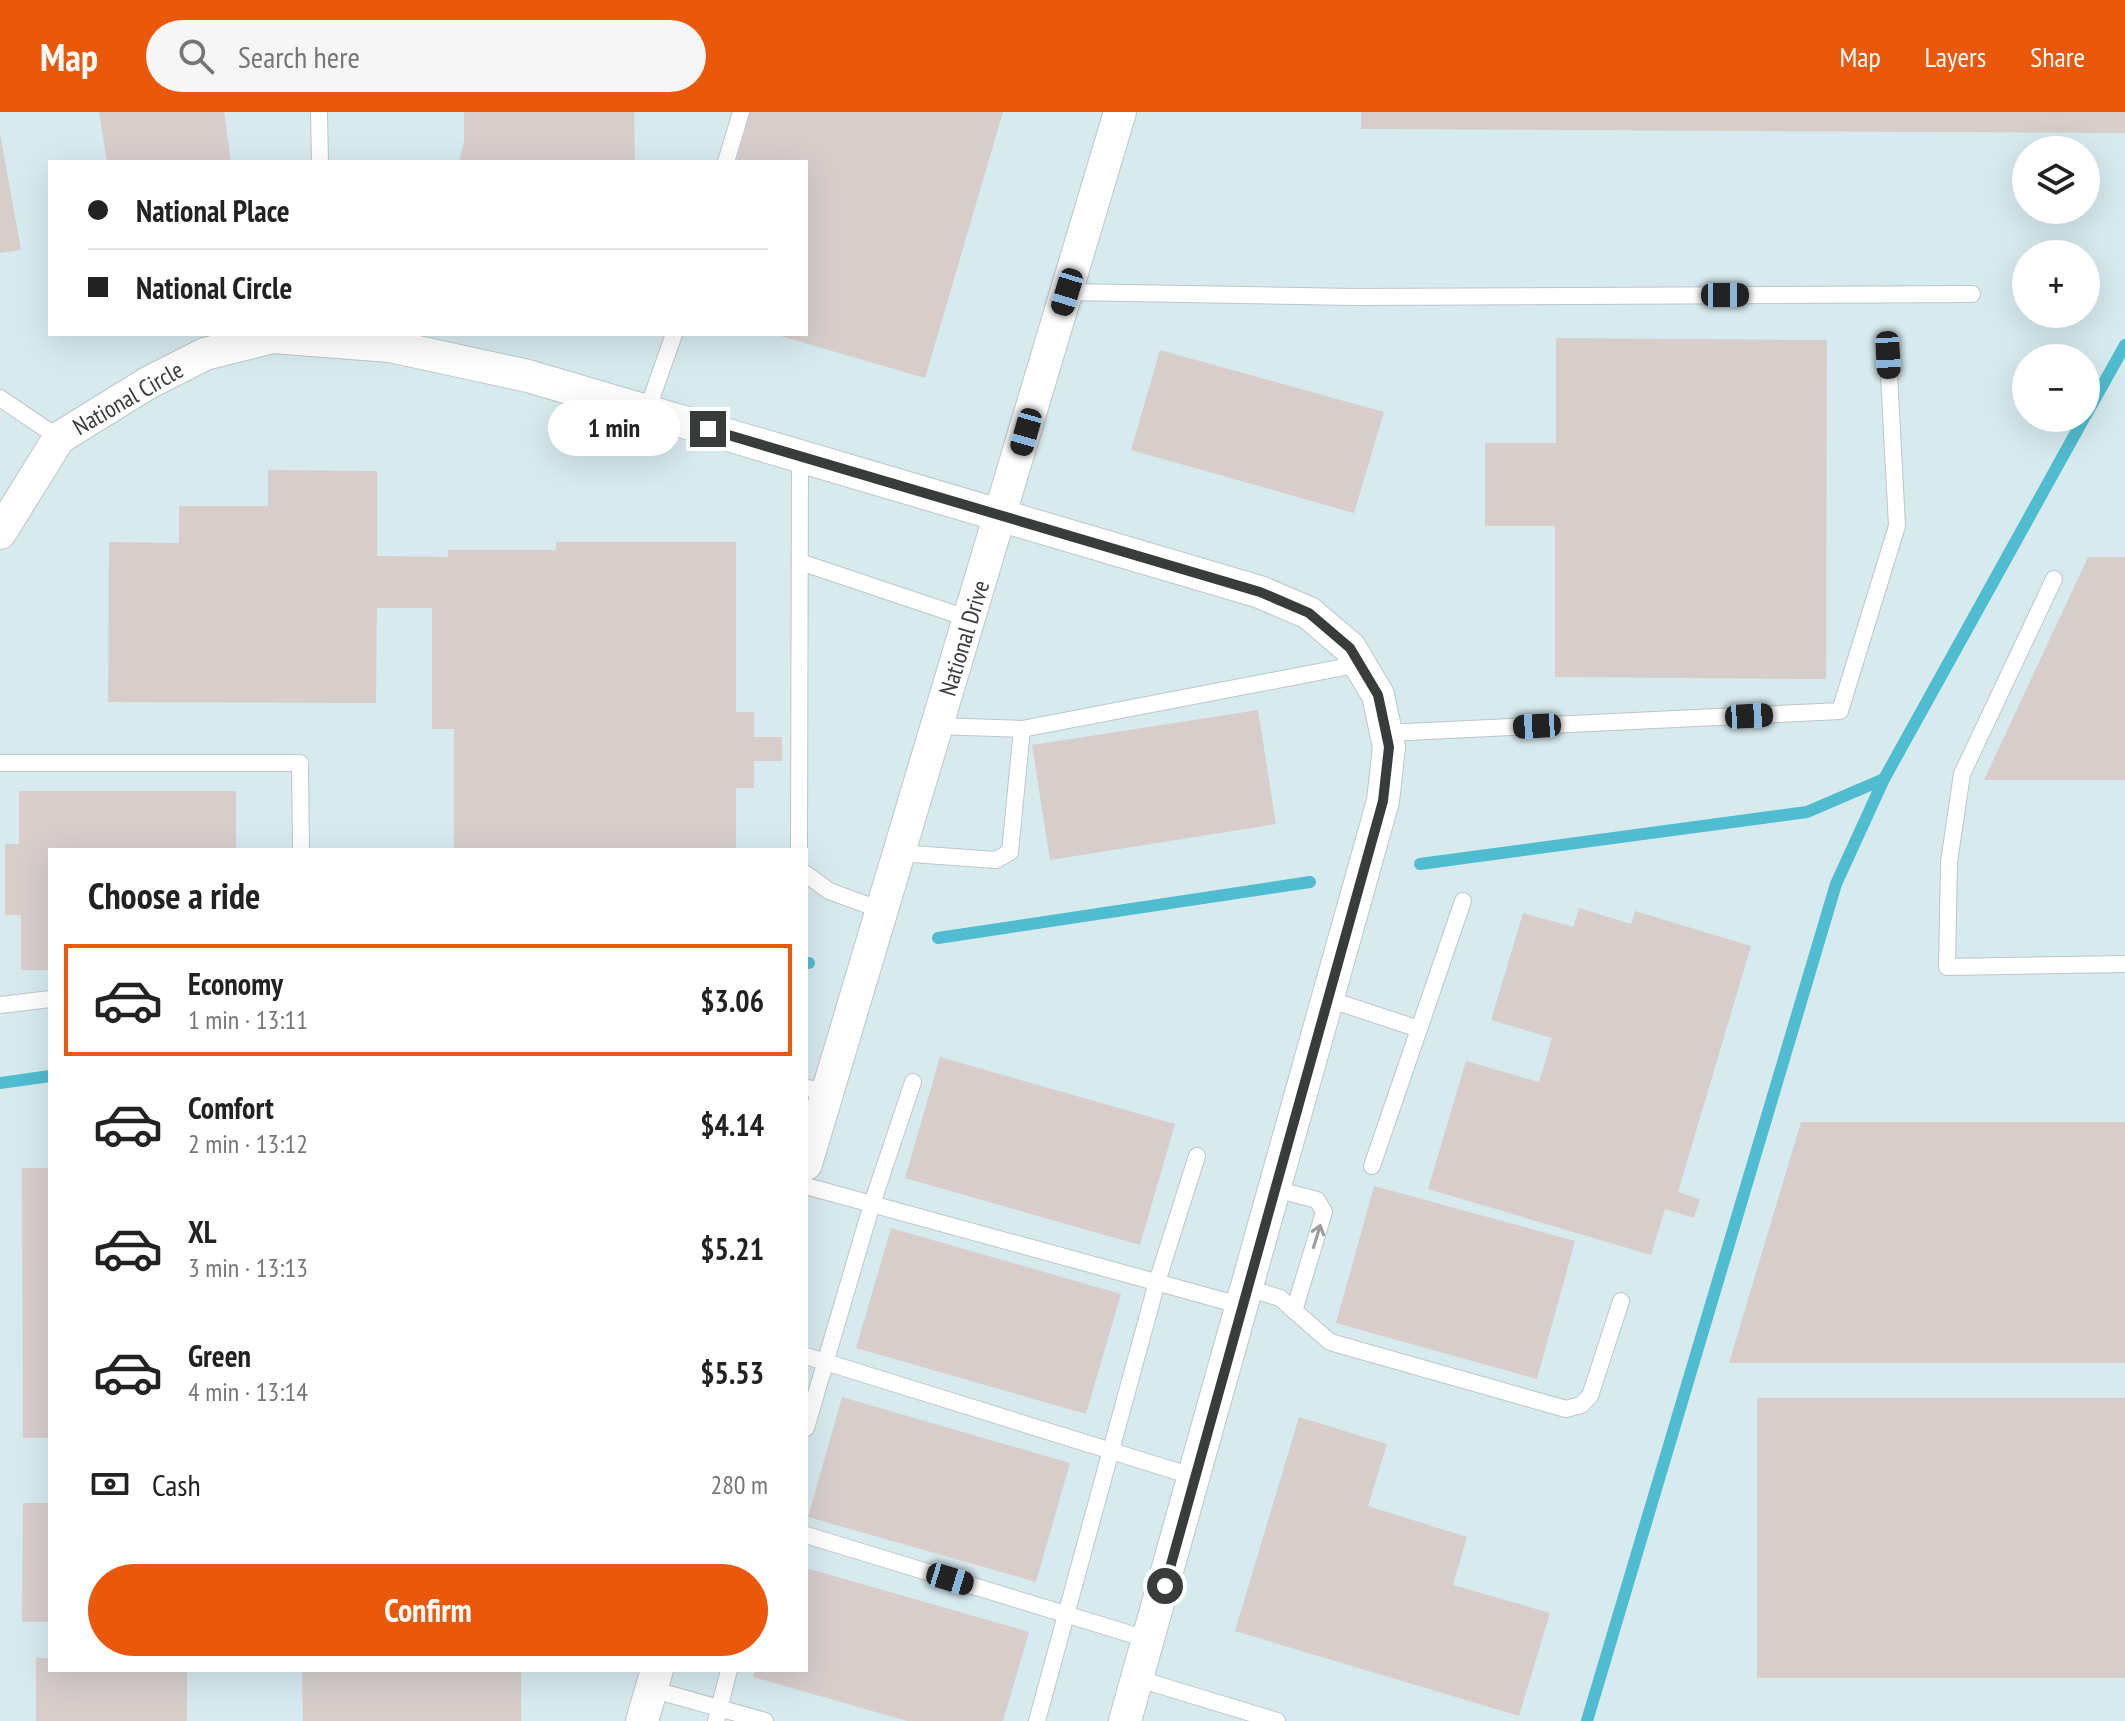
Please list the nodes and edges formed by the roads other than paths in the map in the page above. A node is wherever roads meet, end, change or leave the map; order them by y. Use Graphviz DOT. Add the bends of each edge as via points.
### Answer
graph roads {
  1 [pos="319,112"];
  2 [pos="741,112"];
  3 [pos="1120,112"];
  4 [pos="320,160"];
  5 [pos="727,160"];
  6 [pos="1067,292"];
  7 [pos="1972,294"];
  8 [pos="673,336"];
  9 [pos="324,337"];
  10 [pos="1888,355"];
  11 [pos="0,398"];
  12 [pos="647,411"];
  13 [pos="59,438"];
  14 [pos="800,456"];
  15 [pos="1001,516"];
  16 [pos="0,533"];
  17 [pos="800,562"];
  18 [pos="2054,579"];
  19 [pos="970,619"];
  20 [pos="1360,664"];
  21 [pos="937,726"];
  22 [pos="1022,729"];
  23 [pos="1386,733"];
  24 [pos="0,763"];
  25 [pos="301,848"];
  26 [pos="799,848"];
  27 [pos="898,853"];
  28 [pos="808,875"];
  29 [pos="1463,901"];
  30 [pos="881,910"];
  31 [pos="2125,964"];
  32 [pos="48,999"];
  33 [pos="1328,999"];
  34 [pos="0,1005"];
  35 [pos="1419,1029"];
  36 [pos="913,1082"];
  37 [pos="817,1089"];
  38 [pos="808,1150"];
  39 [pos="1197,1156"];
  40 [pos="1372,1166"];
  41 [pos="808,1187"];
  42 [pos="1275,1189"];
  43 [pos="872,1204"];
  44 [pos="1157,1282"];
  45 [pos="1246,1297"];
  46 [pos="1621,1301"];
  47 [pos="1294,1311"];
  48 [pos="808,1357"];
  49 [pos="827,1363"];
  50 [pos="808,1422"];
  51 [pos="1111,1451"];
  52 [pos="1195,1477"];
  53 [pos="808,1536"];
  54 [pos="1066,1614"];
  55 [pos="1150,1640"];
  56 [pos="728,1672"];
  57 [pos="1139,1679"];
  58 [pos="654,1680"];
  59 [pos="717,1715"];
  60 [pos="642,1721"];
  61 [pos="765,1721"];
  62 [pos="1037,1721"];
  63 [pos="1125,1721"];
  64 [pos="1277,1721"];
  1 -- 4 [label="lane"];
  2 -- 5 [label="lane"];
  3 -- 6 [label="street, National Drive"];
  6 -- 7 [label="lane" via="1354,297"];
  6 -- 15 [label="street, National Drive"];
  8 -- 12 [label="lane"];
  9 -- 12 [label="street, National Circle" via="528,376"];
  9 -- 13 [label="street, National Circle" via="273,337 205,354"];
  10 -- 23 [label="lane" via="1897,526 1840,711"];
  11 -- 13 [label="lane"];
  12 -- 14 [label="street, National Circle"];
  13 -- 16 [label="street, National Circle"];
  14 -- 15 [label="street, National Circle"];
  14 -- 17 [label="lane"];
  15 -- 19 [label="street, National Drive"];
  15 -- 20 [label="street, National Circle" via="1260,592 1309,613 1350,648"];
  17 -- 19 [label="lane"];
  17 -- 26 [label="lane"];
  18 -- 31 [label="lane" via="1962,774 1949,862 1947,967"];
  19 -- 21 [label="street, National Drive"];
  20 -- 22 [label="lane"];
  20 -- 23 [label="street, National Circle" via="1378,695"];
  21 -- 22 [label="lane"];
  21 -- 27 [label="street, National Drive"];
  22 -- 27 [label="lane" via="1010,852 996,860"];
  23 -- 33 [label="street, National Circle" via="1383,801"];
  24 -- 25 [label="lane" via="300,763"];
  27 -- 30 [label="street, National Drive"];
  28 -- 30 [label="lane" via="829,891"];
  29 -- 35 [label="lane"];
  30 -- 37 [label="street, National Drive"];
  32 -- 34 [label="lane"];
  33 -- 35 [label="lane"];
  33 -- 42 [label="street, National Circle"];
  35 -- 40 [label="lane"];
  36 -- 43 [label="lane"];
  37 -- 38 [label="street, National Drive"];
  39 -- 44 [label="lane"];
  41 -- 43 [label="lane"];
  42 -- 45 [label="street, National Circle"];
  47 -- 42 [label="lane, one-way" via="1324,1212 1317,1200"];
  43 -- 44 [label="lane"];
  43 -- 49 [label="lane"];
  44 -- 45 [label="lane"];
  44 -- 51 [label="lane"];
  45 -- 47 [label="lane" via="1280,1298"];
  45 -- 52 [label="street, National Circle"];
  46 -- 47 [label="lane" via="1590,1396 1566,1409 1330,1342"];
  48 -- 49 [label="lane"];
  49 -- 50 [label="lane"];
  49 -- 51 [label="lane"];
  51 -- 52 [label="lane"];
  51 -- 54 [label="lane"];
  52 -- 55 [label="street, National Circle"];
  53 -- 54 [label="lane"];
  54 -- 55 [label="lane"];
  54 -- 62 [label="lane"];
  55 -- 57 [label="street, National Circle"];
  56 -- 59 [label="lane"];
  57 -- 63 [label="street, National Circle"];
  57 -- 64 [label="lane"];
  58 -- 59 [label="lane"];
  58 -- 60 [label="street"];
  59 -- 61 [label="lane"];
}
